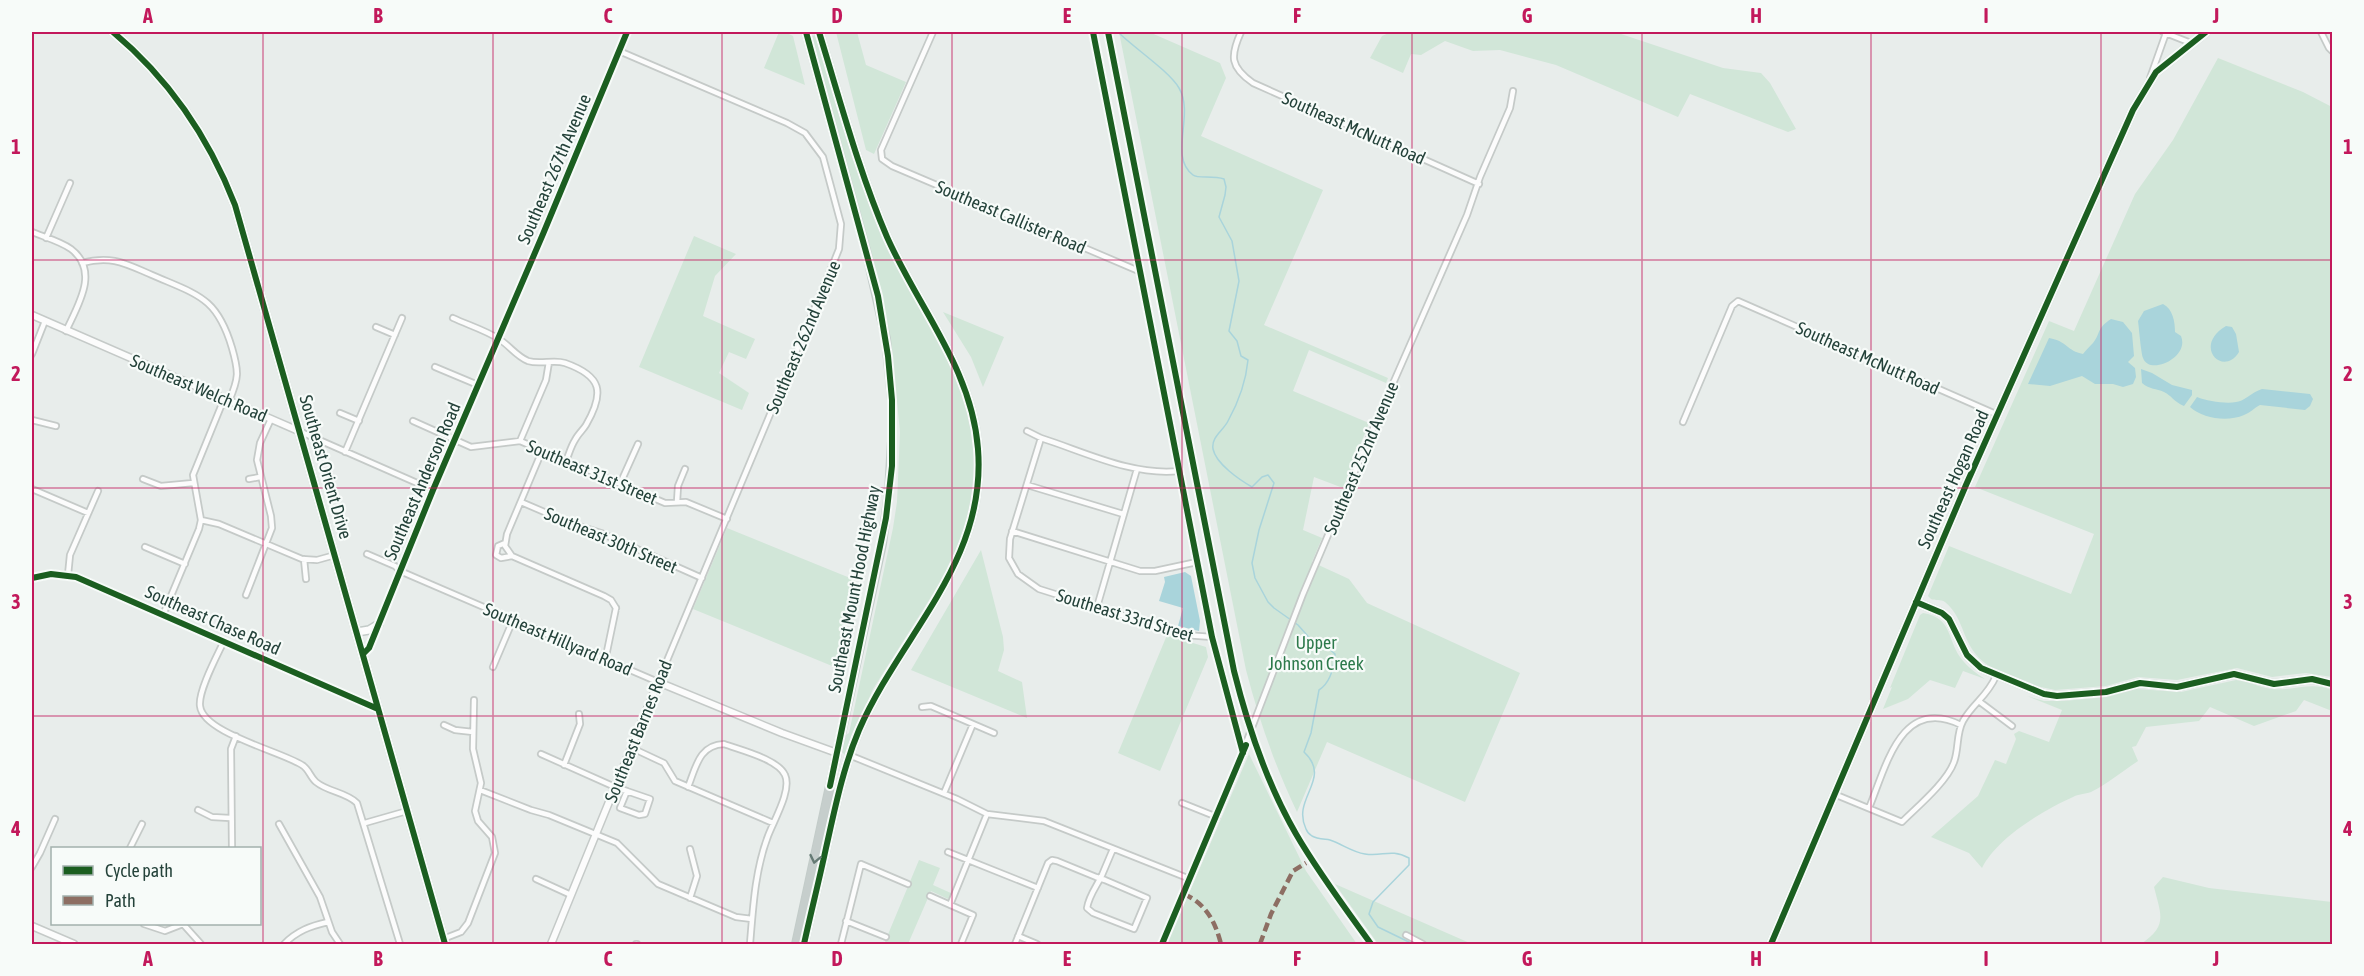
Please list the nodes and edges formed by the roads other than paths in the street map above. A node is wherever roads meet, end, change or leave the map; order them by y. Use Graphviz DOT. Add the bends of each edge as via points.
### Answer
graph roads {
  1 [pos="113,32"];
  2 [pos="627,32"];
  3 [pos="806,32"];
  4 [pos="819,32"];
  5 [pos="933,32"];
  6 [pos="1093,32"];
  7 [pos="1241,32"];
  8 [pos="2165,32"];
  9 [pos="2206,32"];
  10 [pos="2321,32"];
  11 [pos="2191,43"];
  12 [pos="619,51"];
  13 [pos="2332,51"];
  14 [pos="2150,80"];
  15 [pos="1514,91"];
  16 [pos="70,183"];
  17 [pos="1479,184"];
  18 [pos="32,232"];
  19 [pos="46,238"];
  20 [pos="82,263"];
  21 [pos="1142,273"];
  22 [pos="32,315"];
  23 [pos="402,318"];
  24 [pos="453,318"];
  25 [pos="507,318"];
  26 [pos="45,321"];
  27 [pos="376,327"];
  28 [pos="66,331"];
  29 [pos="395,335"];
  30 [pos="498,338"];
  31 [pos="32,354"];
  32 [pos="549,362"];
  33 [pos="435,367"];
  34 [pos="478,385"];
  35 [pos="227,400"];
  36 [pos="340,413"];
  37 [pos="1998,415"];
  38 [pos="271,419"];
  39 [pos="32,420"];
  40 [pos="358,421"];
  41 [pos="413,421"];
  42 [pos="1683,422"];
  43 [pos="56,426"];
  44 [pos="1028,431"];
  45 [pos="301,432"];
  46 [pos="1041,438"];
  47 [pos="455,440"];
  48 [pos="520,441"];
  49 [pos="638,444"];
  50 [pos="542,451"];
  51 [pos="345,452"];
  52 [pos="566,461"];
  53 [pos="1137,469"];
  54 [pos="685,470"];
  55 [pos="1179,471"];
  56 [pos="260,477"];
  57 [pos="143,479"];
  58 [pos="249,479"];
  59 [pos="193,483"];
  60 [pos="620,484"];
  61 [pos="1027,484"];
  62 [pos="32,489"];
  63 [pos="433,490"];
  64 [pos="98,491"];
  65 [pos="520,502"];
  66 [pos="677,502"];
  67 [pos="88,513"];
  68 [pos="1123,514"];
  69 [pos="727,519"];
  70 [pos="201,520"];
  71 [pos="1012,531"];
  72 [pos="267,544"];
  73 [pos="506,546"];
  74 [pos="145,547"];
  75 [pos="367,554"];
  76 [pos="335,555"];
  77 [pos="512,556"];
  78 [pos="304,559"];
  79 [pos="1109,561"];
  80 [pos="1197,562"];
  81 [pos="184,564"];
  82 [pos="400,571"];
  83 [pos="68,575"];
  84 [pos="32,578"];
  85 [pos="702,578"];
  86 [pos="306,579"];
  87 [pos="246,595"];
  88 [pos="1916,602"];
  89 [pos="623,605"];
  90 [pos="1096,607"];
  91 [pos="616,608"];
  92 [pos="163,615"];
  93 [pos="513,620"];
  94 [pos="378,624"];
  95 [pos="357,632"];
  96 [pos="1212,637"];
  97 [pos="224,641"];
  98 [pos="363,654"];
  99 [pos="605,661"];
  100 [pos="494,667"];
  101 [pos="1996,676"];
  102 [pos="658,682"];
  103 [pos="2332,684"];
  104 [pos="474,700"];
  105 [pos="1980,702"];
  106 [pos="922,707"];
  107 [pos="378,709"];
  108 [pos="579,714"];
  109 [pos="973,724"];
  110 [pos="444,725"];
  111 [pos="1961,725"];
  112 [pos="2012,726"];
  113 [pos="473,732"];
  114 [pos="994,733"];
  115 [pos="236,736"];
  116 [pos="632,748"];
  117 [pos="837,753"];
  118 [pos="1243,753"];
  119 [pos="541,754"];
  120 [pos="849,755"];
  121 [pos="564,765"];
  122 [pos="615,787"];
  123 [pos="688,787"];
  124 [pos="480,790"];
  125 [pos="627,791"];
  126 [pos="944,793"];
  127 [pos="1834,794"];
  128 [pos="609,803"];
  129 [pos="1182,803"];
  130 [pos="620,808"];
  131 [pos="1869,808"];
  132 [pos="198,810"];
  133 [pos="407,811"];
  134 [pos="834,814"];
  135 [pos="987,814"];
  136 [pos="1217,817"];
  137 [pos="230,818"];
  138 [pos="55,819"];
  139 [pos="365,823"];
  140 [pos="773,823"];
  141 [pos="142,824"];
  142 [pos="279,824"];
  143 [pos="596,835"];
  144 [pos="131,847"];
  145 [pos="232,847"];
  146 [pos="690,849"];
  147 [pos="1113,849"];
  148 [pos="948,852"];
  149 [pos="968,860"];
  150 [pos="32,867"];
  151 [pos="536,879"];
  152 [pos="1100,879"];
  153 [pos="1190,879"];
  154 [pos="908,884"];
  155 [pos="1038,888"];
  156 [pos="571,895"];
  157 [pos="930,896"];
  158 [pos="690,898"];
  159 [pos="950,905"];
  160 [pos="752,919"];
  161 [pos="846,921"];
  162 [pos="328,922"];
  163 [pos="147,925"];
  164 [pos="180,925"];
  165 [pos="184,925"];
  166 [pos="32,926"];
  167 [pos="1406,935"];
  168 [pos="1018,936"];
  169 [pos="886,937"];
  170 [pos="63,942"];
  171 [pos="444,942"];
  172 [pos="74,945"];
  173 [pos="201,945"];
  174 [pos="284,945"];
  175 [pos="340,945"];
  176 [pos="400,945"];
  177 [pos="551,945"];
  178 [pos="750,945"];
  179 [pos="796,945"];
  180 [pos="804,945"];
  181 [pos="841,945"];
  182 [pos="961,945"];
  183 [pos="1015,945"];
  184 [pos="1038,945"];
  185 [pos="1162,945"];
  186 [pos="1423,945"];
  187 [pos="1771,945"];
  1 -- 45 [label="main road, Southeast Orient Drive" via="149,65 176,98 220,170 240,218"];
  2 -- 12 [label="street, Southeast 267th Avenue"];
  3 -- 117 [label="highway, Southeast Mount Hood Highway" via="878,296 892,400 892,466 886,518"];
  4 -- 120 [label="highway" via="882,225 967,392 979,461 974,514 960,556 881,686"];
  5 -- 21 [label="street, Southeast Callister Road" via="881,150 882,159"];
  6 -- 21 [label="street"];
  7 -- 17 [label="street, Southeast McNutt Road" via="1233,53 1235,66 1253,83"];
  8 -- 11 [label="street"];
  8 -- 14 [label="street"];
  9 -- 11 [label="main road, Southeast Hogan Road"];
  10 -- 13 [label="street"];
  11 -- 14 [label="main road, Southeast Hogan Road"];
  12 -- 25 [label="street, Southeast 267th Avenue"];
  12 -- 69 [label="street, Southeast 262nd Avenue" via="805,133 823,157 841,224 839,249"];
  14 -- 37 [label="main road, Southeast Hogan Road" via="2133,110"];
  15 -- 17 [label="street, Southeast 252nd Avenue"];
  16 -- 19 [label="street"];
  17 -- 118 [label="street, Southeast 252nd Avenue" via="1372,429"];
  18 -- 19 [label="street"];
  19 -- 20 [label="street" via="72,250"];
  20 -- 28 [label="street" via="85,286"];
  20 -- 35 [label="street" via="118,261 188,291 214,309 225,326 237,367 237,380"];
  21 -- 55 [label="street"];
  22 -- 26 [label="street, Southeast Welch Road"];
  23 -- 29 [label="street"];
  24 -- 30 [label="street"];
  25 -- 30 [label="street, Southeast Anderson Road"];
  26 -- 28 [label="street, Southeast Welch Road"];
  26 -- 31 [label="street"];
  27 -- 29 [label="street"];
  28 -- 35 [label="street, Southeast Welch Road"];
  29 -- 40 [label="street"];
  30 -- 32 [label="street" via="525,360"];
  30 -- 34 [label="street, Southeast Anderson Road"];
  32 -- 48 [label="street" via="546,380"];
  32 -- 52 [label="street" via="565,363 589,374 597,384 598,397"];
  33 -- 34 [label="street"];
  34 -- 47 [label="street, Southeast Anderson Road"];
  35 -- 38 [label="street, Southeast Welch Road"];
  35 -- 59 [label="street" via="196,464"];
  36 -- 40 [label="street"];
  37 -- 42 [label="street, Southeast McNutt Road" via="1738,301 1732,306"];
  37 -- 88 [label="main road, Southeast Hogan Road"];
  38 -- 45 [label="street, Southeast Welch Road"];
  38 -- 56 [label="street" via="257,454"];
  39 -- 43 [label="street"];
  40 -- 51 [label="street"];
  41 -- 47 [label="street, Southeast 31st Street"];
  44 -- 46 [label="street"];
  45 -- 51 [label="street, Southeast Welch Road"];
  45 -- 76 [label="main road, Southeast Orient Drive"];
  46 -- 53 [label="street"];
  46 -- 61 [label="street"];
  47 -- 48 [label="street, Southeast 31st Street" via="475,447"];
  47 -- 63 [label="street, Southeast Anderson Road"];
  48 -- 50 [label="street, Southeast 31st Street"];
  49 -- 60 [label="street"];
  50 -- 52 [label="street, Southeast 31st Street"];
  50 -- 65 [label="street"];
  51 -- 63 [label="street, Southeast Welch Road"];
  52 -- 60 [label="street, Southeast 31st Street"];
  53 -- 55 [label="street"];
  53 -- 68 [label="street"];
  54 -- 66 [label="street"];
  55 -- 80 [label="street"];
  56 -- 58 [label="street"];
  56 -- 72 [label="street" via="272,522"];
  57 -- 59 [label="street" via="161,486"];
  59 -- 70 [label="street"];
  60 -- 66 [label="street, Southeast 31st Street" via="664,503"];
  61 -- 68 [label="street"];
  61 -- 71 [label="street"];
  62 -- 67 [label="street"];
  63 -- 82 [label="street, Southeast Anderson Road"];
  64 -- 67 [label="street"];
  65 -- 73 [label="street"];
  65 -- 85 [label="street, Southeast 30th Street"];
  66 -- 69 [label="street, Southeast 31st Street"];
  67 -- 83 [label="street" via="70,555"];
  68 -- 79 [label="street"];
  69 -- 85 [label="street, Southeast Barnes Road"];
  70 -- 72 [label="street"];
  70 -- 81 [label="street"];
  71 -- 79 [label="street"];
  71 -- 90 [label="street, Southeast 33rd Street" via="1008,548 1012,567 1024,580 1039,589"];
  72 -- 78 [label="street"];
  72 -- 87 [label="street"];
  73 -- 77 [label="street"];
  73 -- 77 [label="street" via="498,546 496,555"];
  74 -- 81 [label="street"];
  75 -- 82 [label="street, Southeast Hillyard Road"];
  76 -- 78 [label="street"];
  76 -- 95 [label="main road, Southeast Orient Drive"];
  77 -- 91 [label="street" via="604,596"];
  78 -- 86 [label="street"];
  79 -- 80 [label="street" via="1148,571"];
  79 -- 90 [label="street"];
  80 -- 96 [label="street"];
  81 -- 92 [label="street"];
  82 -- 93 [label="street, Southeast Hillyard Road"];
  82 -- 94 [label="street, Southeast Anderson Road"];
  83 -- 84 [label="street, Southeast Chase Road"];
  83 -- 92 [label="street, Southeast Chase Road"];
  85 -- 102 [label="street, Southeast Barnes Road"];
  88 -- 101 [label="main road" via="1949,619 1969,658"];
  88 -- 127 [label="main road, Southeast Hogan Road"];
  89 -- 91 [label="street"];
  90 -- 96 [label="street, Southeast 33rd Street" via="1185,635"];
  91 -- 99 [label="street"];
  92 -- 97 [label="street, Southeast Chase Road"];
  93 -- 99 [label="street, Southeast Hillyard Road"];
  93 -- 100 [label="street"];
  94 -- 95 [label="main road"];
  94 -- 98 [label="street, Southeast Anderson Road"];
  95 -- 98 [label="main road, Southeast Orient Drive"];
  96 -- 118 [label="street"];
  97 -- 107 [label="street, Southeast Chase Road"];
  97 -- 115 [label="street" via="200,707 208,721"];
  98 -- 107 [label="main road, Southeast Orient Drive"];
  99 -- 102 [label="street, Southeast Hillyard Road"];
  101 -- 103 [label="main road" via="2057,696 2106,692 2140,682 2177,687 2234,674 2274,684 2312,679"];
  101 -- 105 [label="street"];
  102 -- 116 [label="street, Southeast Barnes Road"];
  102 -- 117 [label="street, Southeast Hillyard Road"];
  104 -- 113 [label="street"];
  105 -- 111 [label="street"];
  105 -- 112 [label="street"];
  106 -- 109 [label="street" via="931,706"];
  107 -- 133 [label="main road, Southeast Orient Drive"];
  108 -- 121 [label="street" via="580,724"];
  109 -- 114 [label="street"];
  109 -- 126 [label="street"];
  110 -- 113 [label="street"];
  111 -- 131 [label="street" via="1933,718 1906,730"];
  111 -- 131 [label="street" via="1950,770 1902,822"];
  113 -- 124 [label="street"];
  115 -- 137 [label="street" via="231,749"];
  115 -- 139 [label="street" via="302,765 315,782 354,799"];
  116 -- 122 [label="street, Southeast Barnes Road"];
  116 -- 123 [label="street" via="664,763 675,781"];
  117 -- 134 [label="highway" via="841,757 832,802"];
  117 -- 179 [label="highway, Southeast Mount Hood Highway, one-way"];
  118 -- 136 [label="street, Southeast 252nd Avenue"];
  119 -- 121 [label="street"];
  120 -- 126 [label="street"];
  120 -- 134 [label="highway"];
  121 -- 122 [label="street"];
  122 -- 125 [label="street"];
  122 -- 128 [label="street, Southeast Barnes Road"];
  123 -- 140 [label="street"];
  123 -- 140 [label="street" via="701,754 713,745 724,744 768,761 781,769 787,781"];
  124 -- 143 [label="street"];
  124 -- 171 [label="street" via="475,811 492,837 494,859 468,923"];
  125 -- 130 [label="street"];
  125 -- 130 [label="street" via="650,800 650,804 641,815"];
  126 -- 135 [label="street"];
  127 -- 131 [label="street"];
  127 -- 187 [label="main road, Southeast Hogan Road"];
  128 -- 130 [label="street"];
  128 -- 143 [label="street, Southeast Barnes Road"];
  129 -- 136 [label="street"];
  132 -- 137 [label="street" via="212,817"];
  133 -- 139 [label="street"];
  133 -- 171 [label="main road, Southeast Orient Drive"];
  134 -- 180 [label="highway"];
  135 -- 147 [label="street" via="1044,821"];
  135 -- 149 [label="street"];
  136 -- 153 [label="street, Southeast 252nd Avenue"];
  137 -- 145 [label="street"];
  138 -- 150 [label="street"];
  139 -- 176 [label="street"];
  140 -- 160 [label="street" via="758,871"];
  141 -- 144 [label="street"];
  142 -- 162 [label="street" via="320,897"];
  143 -- 156 [label="street, Southeast Barnes Road"];
  143 -- 158 [label="street" via="621,846 658,884"];
  146 -- 158 [label="street" via="697,876"];
  147 -- 152 [label="street"];
  147 -- 153 [label="street"];
  148 -- 149 [label="street"];
  149 -- 155 [label="street"];
  149 -- 159 [label="street"];
  151 -- 156 [label="street"];
  152 -- 152 [label="street" via="1147,898 1134,929 1087,908"];
  152 -- 155 [label="street" via="1052,860"];
  153 -- 185 [label="street, Southeast 252nd Avenue"];
  154 -- 161 [label="street" via="861,864"];
  155 -- 168 [label="street"];
  156 -- 177 [label="street, Southeast Barnes Road"];
  157 -- 159 [label="street"];
  158 -- 160 [label="street" via="736,917"];
  159 -- 182 [label="street" via="973,915"];
  160 -- 178 [label="street"];
  161 -- 169 [label="street"];
  161 -- 181 [label="street"];
  162 -- 174 [label="street" via="308,927"];
  162 -- 175 [label="street"];
  163 -- 164 [label="street" via="165,931"];
  165 -- 173 [label="street"];
  166 -- 170 [label="street"];
  167 -- 186 [label="street"];
  168 -- 183 [label="street"];
  168 -- 184 [label="street"];
  170 -- 172 [label="street"];
}
